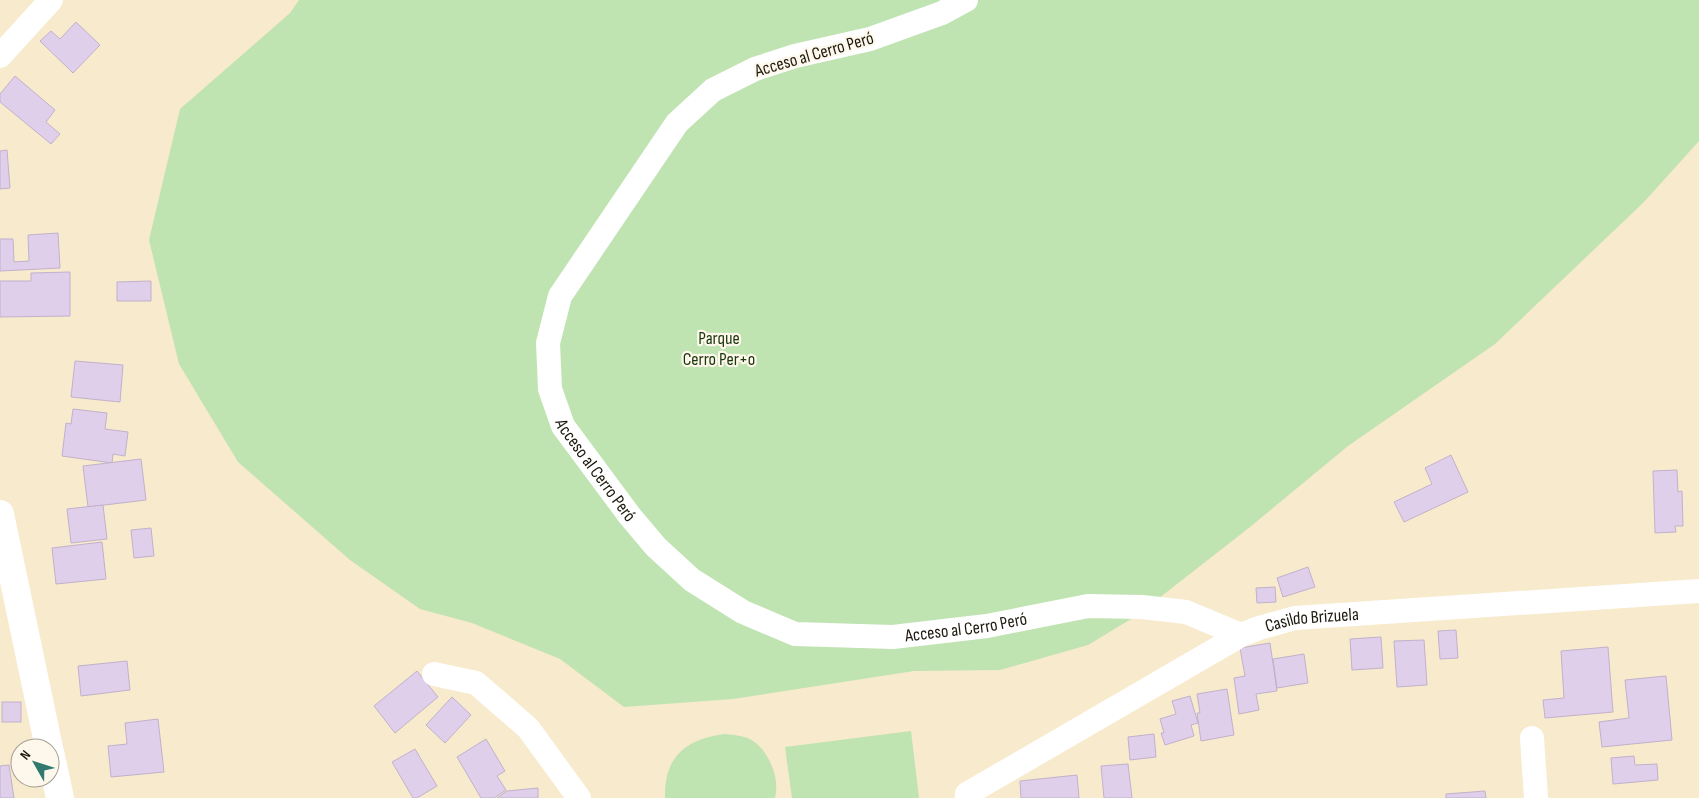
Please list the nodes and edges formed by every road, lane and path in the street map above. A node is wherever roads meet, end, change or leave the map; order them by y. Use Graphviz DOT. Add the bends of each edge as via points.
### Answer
graph roads {
  1 [pos="51,0"];
  2 [pos="966,0"];
  3 [pos="0,56"];
  4 [pos="0,514"];
  5 [pos="1699,591"];
  6 [pos="1241,635"];
  7 [pos="434,674"];
  8 [pos="47,738"];
  9 [pos="1532,738"];
  10 [pos="967,796"];
  11 [pos="580,798"];
  12 [pos="1536,798"];
  1 -- 3 [label="street"];
  2 -- 6 [label="street, Acceso al Cerro Peró" via="942,13 870,39 755,69 713,90 677,123 560,296 548,342 550,389 563,426 628,515 692,580 743,612 795,634 892,637 987,626 1088,606 1186,612"];
  4 -- 8 [label="main road"];
  5 -- 6 [label="street, Casildo Brizuela" via="1295,618"];
  6 -- 10 [label="street, Casildo Brizuela"];
  7 -- 11 [label="street" via="476,682 528,728"];
  9 -- 12 [label="street"];
}
